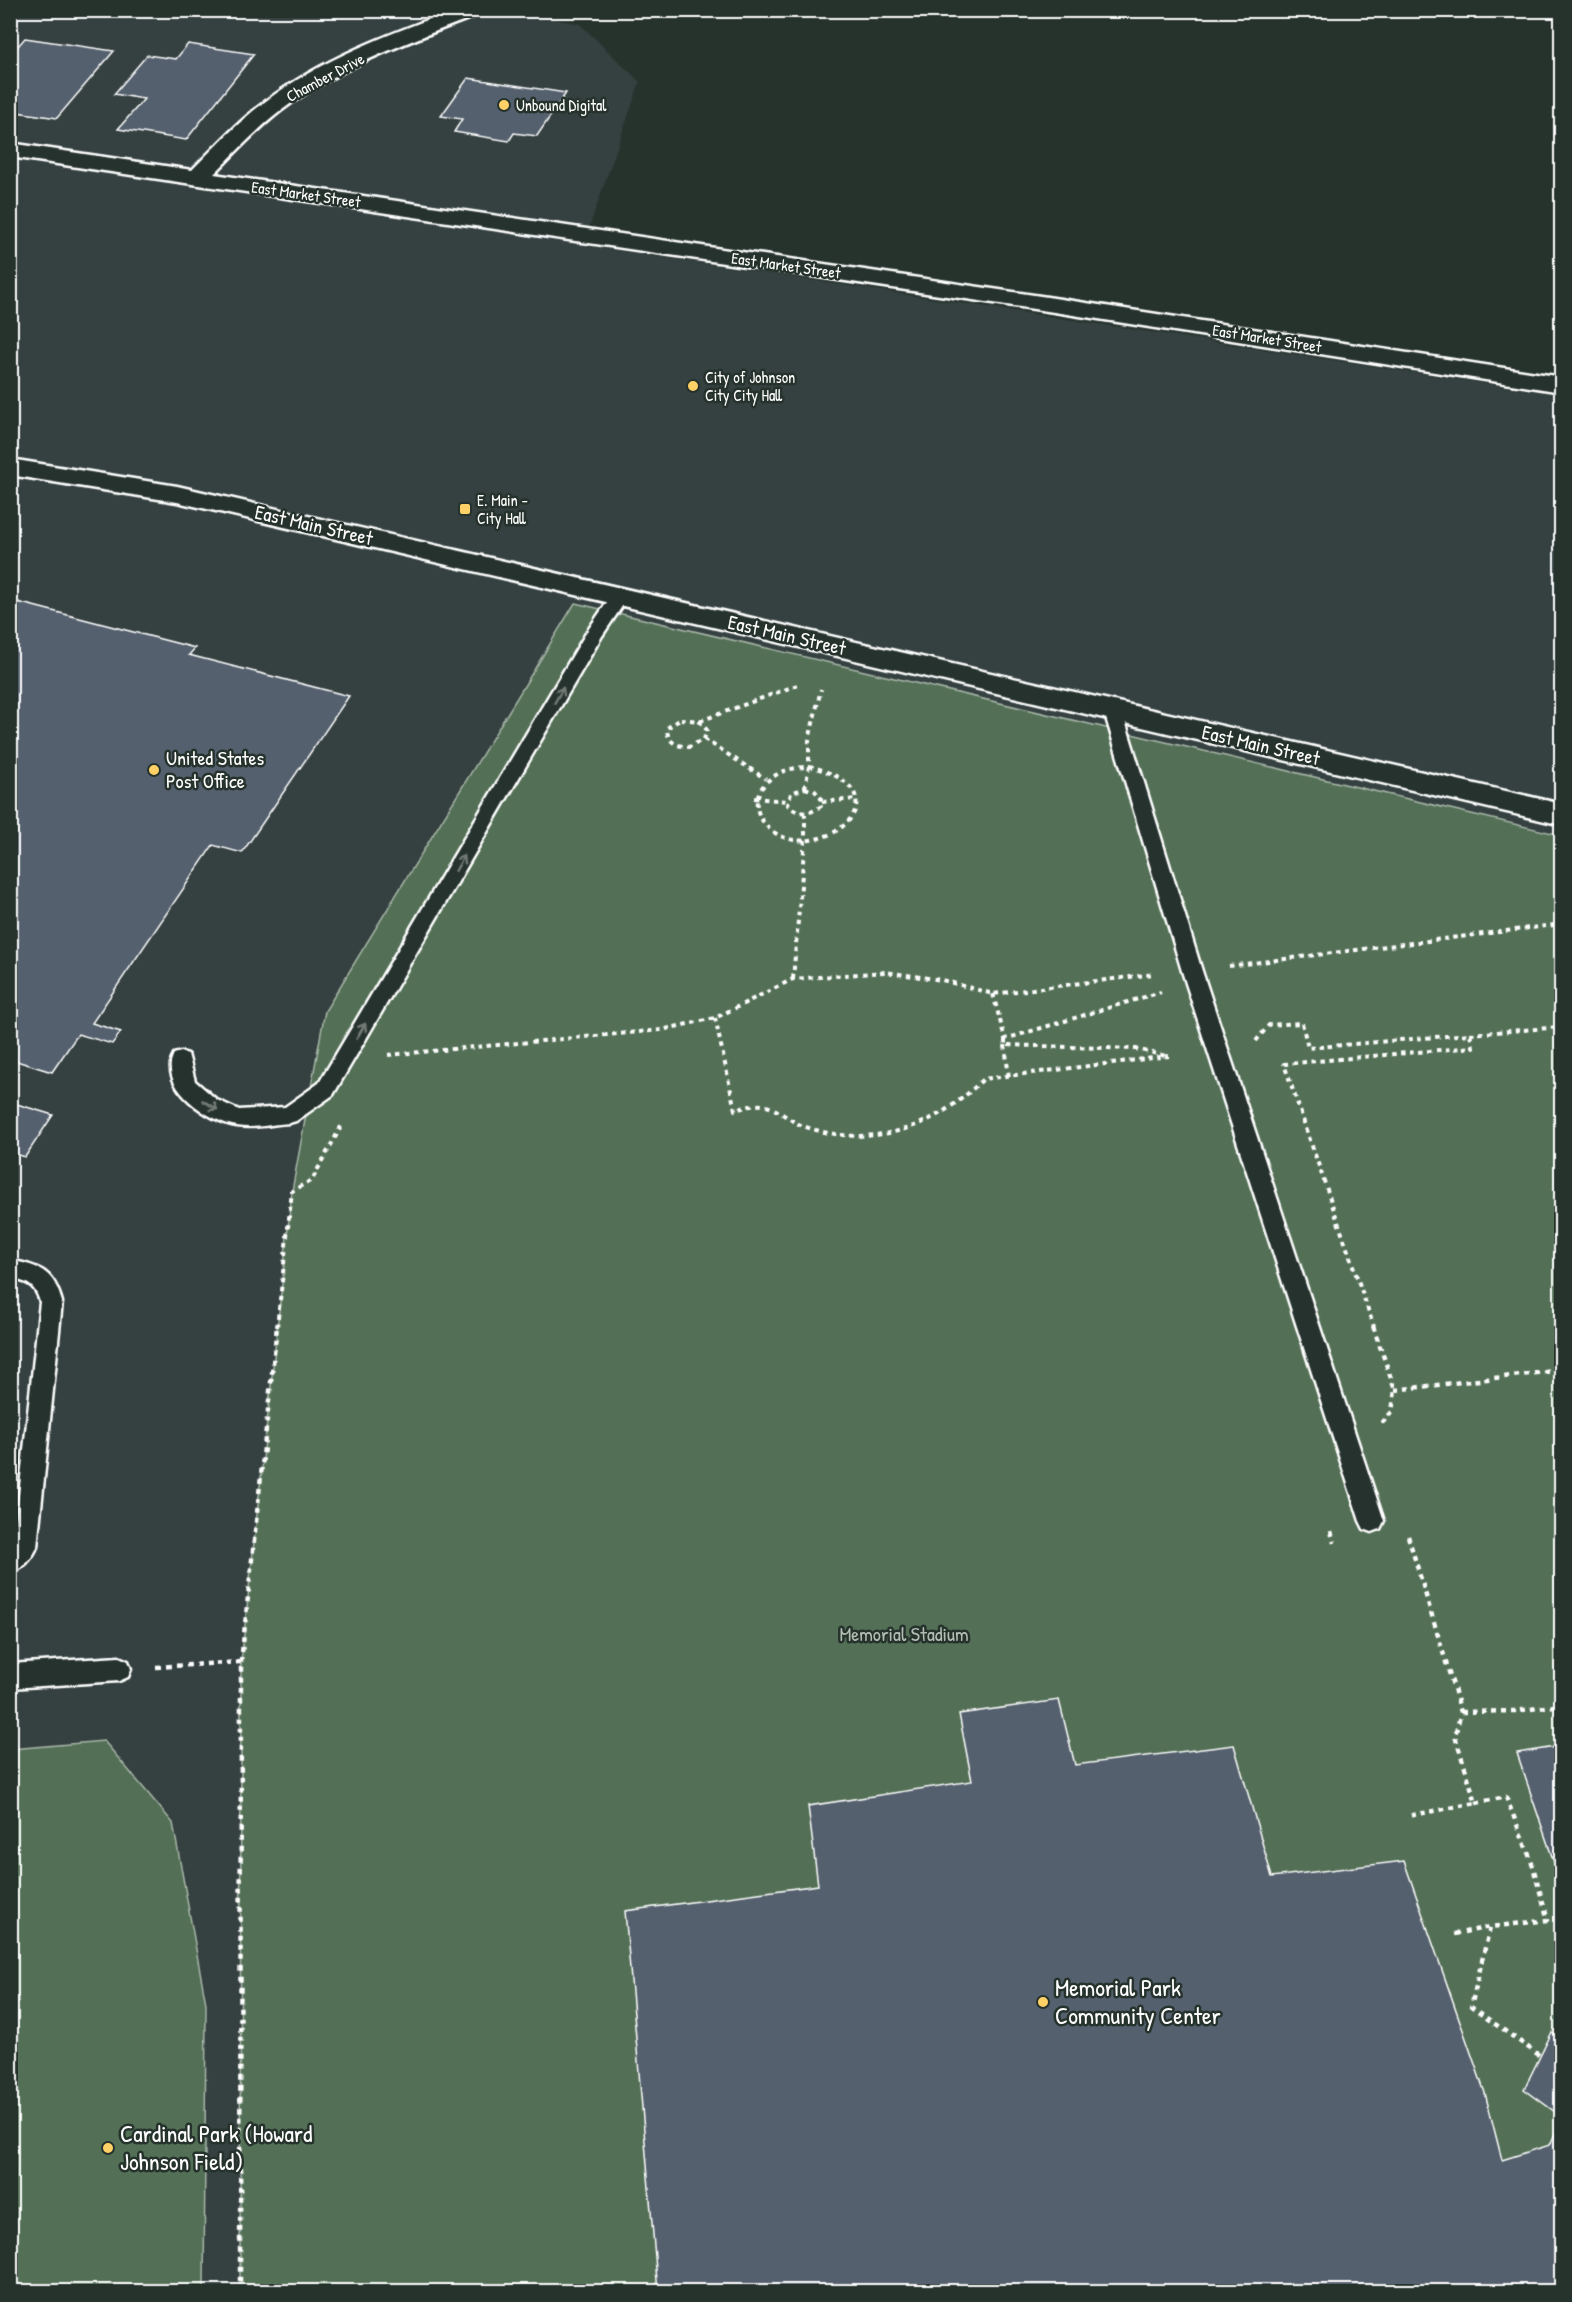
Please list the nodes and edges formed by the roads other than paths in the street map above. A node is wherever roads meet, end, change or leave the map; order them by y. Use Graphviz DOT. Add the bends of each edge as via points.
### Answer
graph roads {
  1 [pos="474,10"];
  2 [pos="10,150"];
  3 [pos="197,178"];
  4 [pos="1562,385"];
  5 [pos="10,467"];
  6 [pos="620,596"];
  7 [pos="1113,711"];
  8 [pos="1562,815"];
  9 [pos="182,1060"];
  10 [pos="10,1269"];
  11 [pos="1372,1521"];
  12 [pos="10,1563"];
  13 [pos="119,1669"];
  14 [pos="10,1676"];
  1 -- 3 [label="street, Chamber Drive" via="335,68 285,98 245,130"];
  2 -- 3 [label="street, East Market Street"];
  3 -- 4 [label="street, East Market Street" via="1042,303"];
  5 -- 6 [label="street, East Main Street" via="177,494"];
  6 -- 7 [label="street, East Main Street"];
  9 -- 6 [label="lane, one-way" via="185,1085 210,1106 238,1118 289,1115 326,1089"];
  7 -- 8 [label="street, East Main Street"];
  7 -- 11 [label="lane" via="1192,971"];
  10 -- 12 [label="lane" via="39,1276 48,1287 51,1302 25,1547"];
  13 -- 14 [label="lane"];
}
